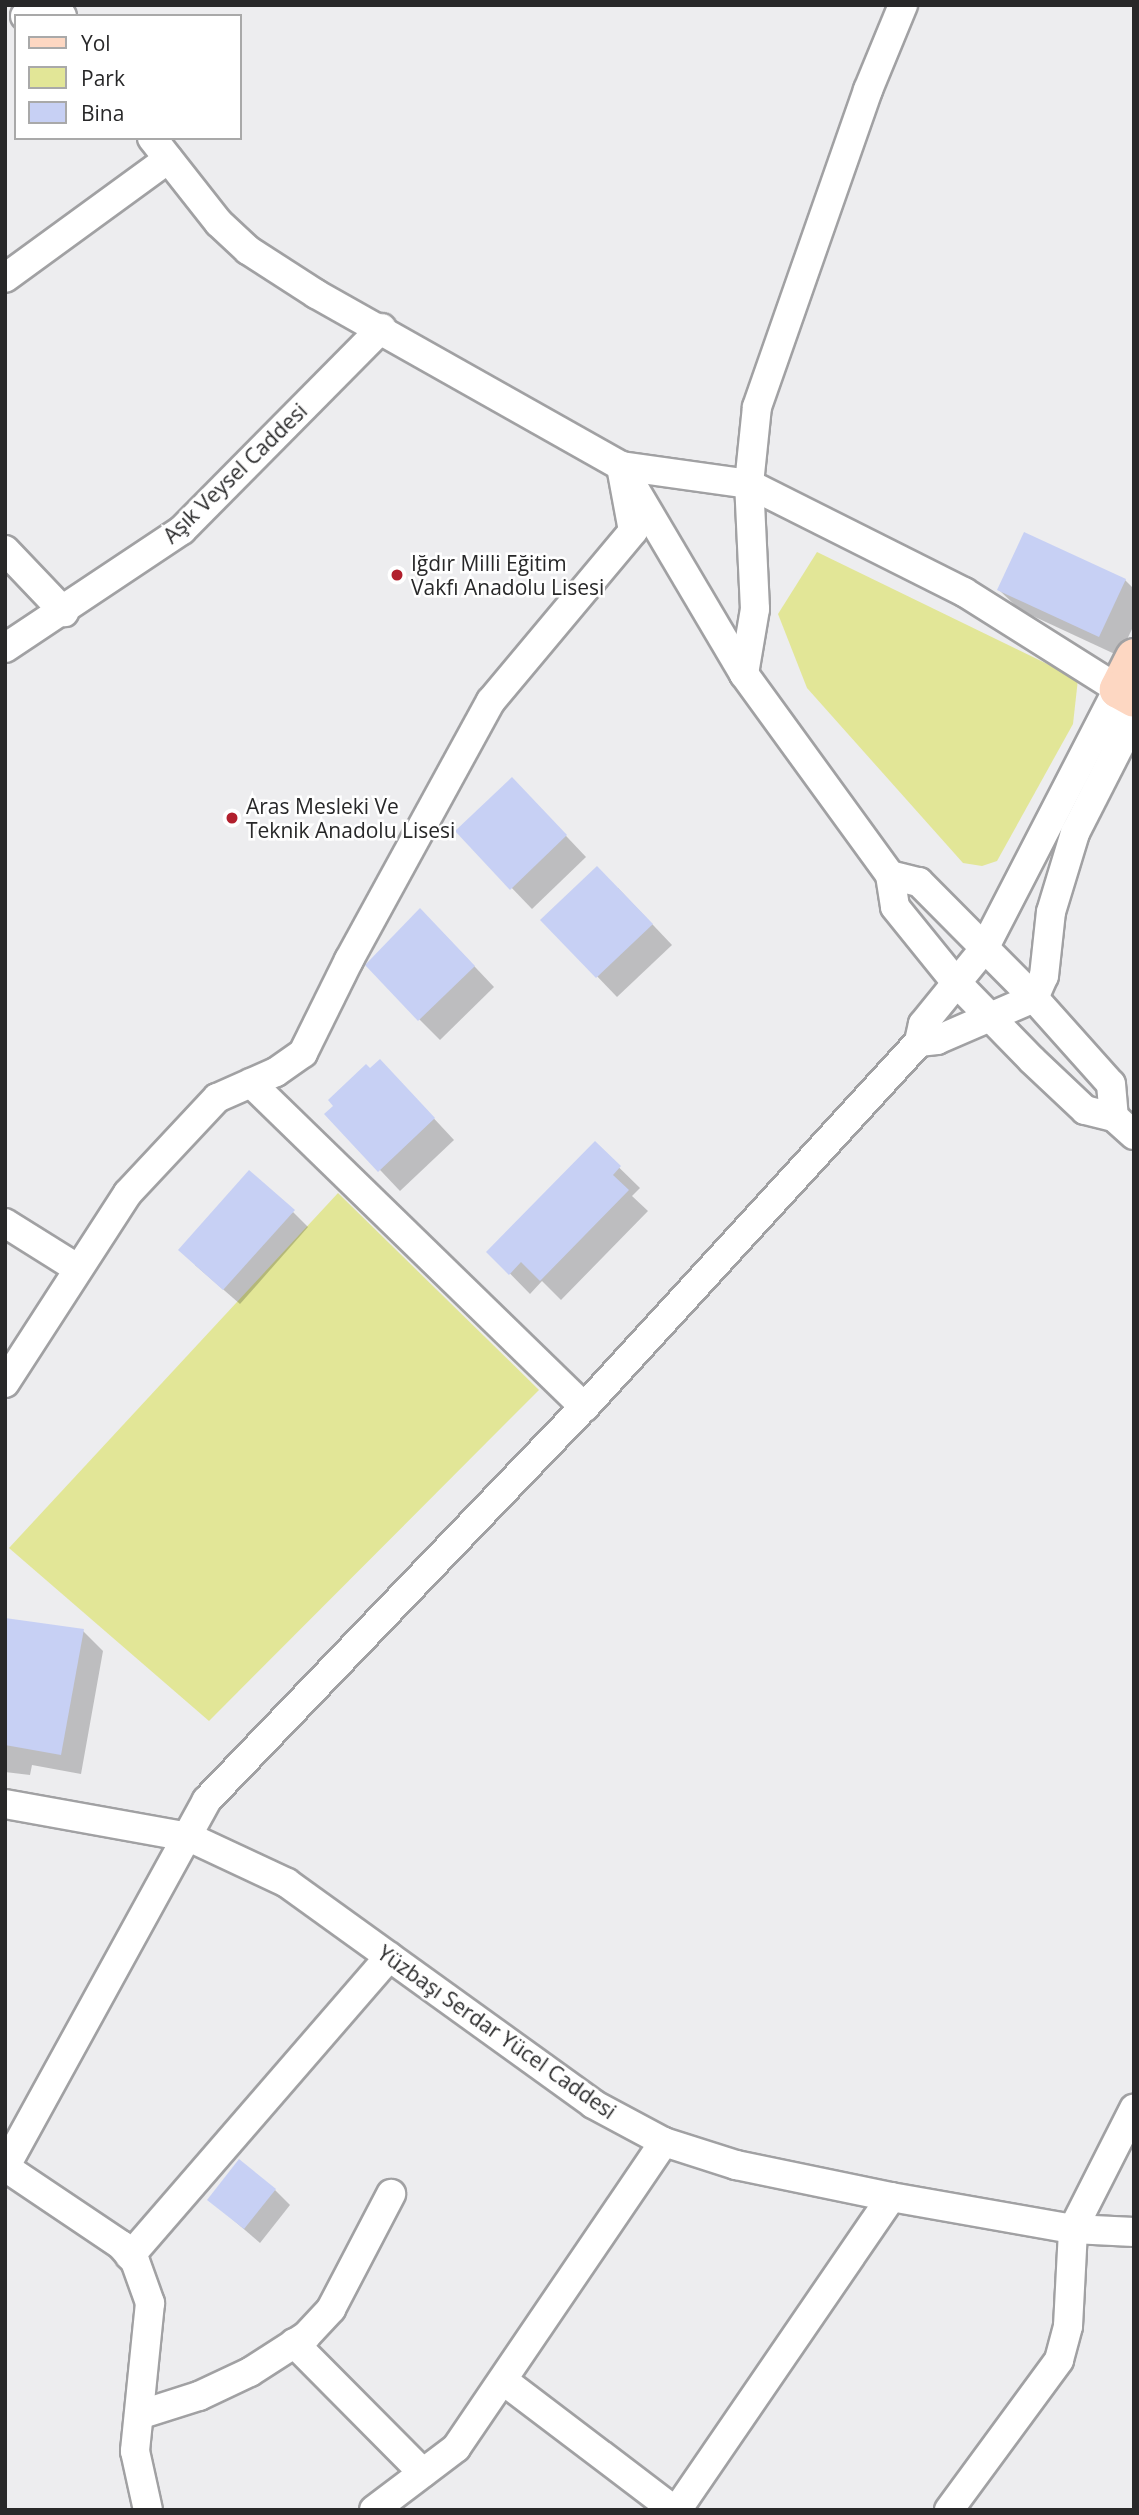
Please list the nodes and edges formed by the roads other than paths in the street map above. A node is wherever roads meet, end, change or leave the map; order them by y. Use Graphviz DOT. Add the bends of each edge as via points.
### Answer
graph roads {
  1 [pos="903,5"];
  2 [pos="160,148"];
  3 [pos="5,278"];
  4 [pos="382,328"];
  5 [pos="621,466"];
  6 [pos="749,484"];
  7 [pos="5,550"];
  8 [pos="64,612"];
  9 [pos="5,648"];
  10 [pos="1134,657"];
  11 [pos="744,674"];
  12 [pos="1129,702"];
  13 [pos="890,875"];
  14 [pos="985,949"];
  15 [pos="954,981"];
  16 [pos="1034,998"];
  17 [pos="991,1018"];
  18 [pos="919,1042"];
  19 [pos="251,1083"];
  20 [pos="1124,1126"];
  21 [pos="5,1223"];
  22 [pos="77,1268"];
  23 [pos="5,1383"];
  24 [pos="584,1407"];
  25 [pos="5,1804"];
  26 [pos="189,1837"];
  27 [pos="389,1957"];
  28 [pos="1134,2109"];
  29 [pos="664,2142"];
  30 [pos="5,2167"];
  31 [pos="391,2194"];
  32 [pos="891,2197"];
  33 [pos="1073,2229"];
  34 [pos="1134,2232"];
  35 [pos="130,2256"];
  36 [pos="294,2343"];
  37 [pos="504,2381"];
  38 [pos="139,2415"];
  39 [pos="423,2473"];
  40 [pos="391,2505"];
  41 [pos="148,2510"];
  42 [pos="676,2510"];
  43 [pos="949,2510"];
  1 -- 6 [label="street" via="868,90 757,407"];
  2 -- 3 [label="street"];
  2 -- 4 [label="street" via="219,222 248,250 316,294"];
  4 -- 5 [label="street"];
  4 -- 8 [label="street, Aşık Veysel Caddesi" via="183,530"];
  5 -- 6 [label="street"];
  5 -- 11 [label="street"];
  5 -- 19 [label="street" via="633,531 491,701 349,960 303,1054"];
  6 -- 11 [label="street" via="755,609"];
  6 -- 12 [label="street" via="964,592"];
  7 -- 8 [label="street"];
  8 -- 9 [label="street, Aşık Veysel Caddesi"];
  10 -- 12 [label="main road"];
  11 -- 13 [label="street"];
  12 -- 14 [label="street"];
  12 -- 16 [label="street" via="1075,833 1051,912 1044,976"];
  13 -- 14 [label="street" via="919,882"];
  13 -- 15 [label="street" via="895,907"];
  14 -- 15 [label="street"];
  14 -- 16 [label="street"];
  15 -- 17 [label="street"];
  15 -- 18 [label="street" via="923,1024"];
  16 -- 17 [label="street"];
  16 -- 20 [label="street" via="1111,1084"];
  17 -- 18 [label="street" via="937,1040"];
  17 -- 20 [label="street" via="1086,1110"];
  18 -- 24 [label="street"];
  19 -- 22 [label="street" via="217,1098 128,1193"];
  19 -- 24 [label="street"];
  21 -- 22 [label="street"];
  22 -- 23 [label="street"];
  24 -- 26 [label="street" via="207,1800"];
  25 -- 26 [label="street, Yüzbaşı Serdar Yücel Caddesi"];
  26 -- 27 [label="street, Yüzbaşı Serdar Yücel Caddesi" via="287,1883"];
  26 -- 30 [label="street"];
  27 -- 29 [label="street, Yüzbaşı Serdar Yücel Caddesi" via="593,2104"];
  27 -- 35 [label="street"];
  28 -- 33 [label="street"];
  29 -- 32 [label="street, Yüzbaşı Serdar Yücel Caddesi" via="736,2165"];
  29 -- 37 [label="street"];
  30 -- 35 [label="street" via="121,2245"];
  31 -- 36 [label="street" via="331,2309"];
  32 -- 33 [label="street, Yüzbaşı Serdar Yücel Caddesi"];
  32 -- 42 [label="street"];
  33 -- 34 [label="street, Yüzbaşı Serdar Yücel Caddesi"];
  33 -- 43 [label="street" via="1068,2326 1059,2360"];
  35 -- 38 [label="street" via="150,2303"];
  36 -- 38 [label="street" via="250,2372 199,2396"];
  36 -- 39 [label="street"];
  37 -- 39 [label="street" via="456,2448"];
  37 -- 42 [label="street"];
  38 -- 41 [label="street" via="135,2451"];
  39 -- 40 [label="street"];
}
